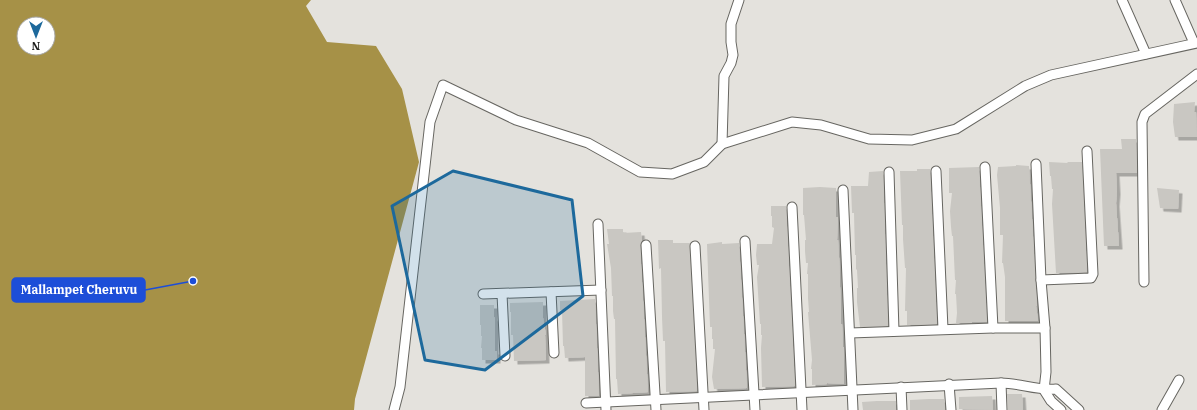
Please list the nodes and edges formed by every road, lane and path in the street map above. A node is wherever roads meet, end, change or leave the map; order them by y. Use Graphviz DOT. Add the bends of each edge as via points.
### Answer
graph roads {
  1 [pos="739,0"];
  2 [pos="1122,0"];
  3 [pos="1175,0"];
  4 [pos="1196,43"];
  5 [pos="1146,54"];
  6 [pos="1197,74"];
  7 [pos="722,144"];
  8 [pos="1087,151"];
  9 [pos="1036,164"];
  10 [pos="986,167"];
  11 [pos="936,171"];
  12 [pos="889,172"];
  13 [pos="843,190"];
  14 [pos="792,207"];
  15 [pos="598,224"];
  16 [pos="745,241"];
  17 [pos="646,245"];
  18 [pos="695,246"];
  19 [pos="1041,280"];
  20 [pos="1144,282"];
  21 [pos="601,290"];
  22 [pos="551,292"];
  23 [pos="483,294"];
  24 [pos="502,294"];
  25 [pos="993,328"];
  26 [pos="1045,328"];
  27 [pos="943,329"];
  28 [pos="894,331"];
  29 [pos="850,333"];
  30 [pos="554,353"];
  31 [pos="505,356"];
  32 [pos="1179,380"];
  33 [pos="1001,383"];
  34 [pos="949,384"];
  35 [pos="901,387"];
  36 [pos="852,390"];
  37 [pos="1044,390"];
  38 [pos="801,392"];
  39 [pos="754,394"];
  40 [pos="704,397"];
  41 [pos="656,400"];
  42 [pos="586,403"];
  43 [pos="606,406"];
  44 [pos="394,410"];
  45 [pos="656,410"];
  46 [pos="704,410"];
  47 [pos="755,410"];
  48 [pos="802,410"];
  49 [pos="853,410"];
  50 [pos="902,410"];
  51 [pos="951,410"];
  52 [pos="1002,410"];
  53 [pos="1061,410"];
  54 [pos="1079,410"];
  55 [pos="1162,410"];
  1 -- 7 [label="street" via="731,24 733,55 724,76"];
  2 -- 5 [label="street"];
  3 -- 4 [label="street"];
  4 -- 5 [label="street"];
  5 -- 7 [label="street" via="1051,75 1025,86 956,128 912,140 869,139 821,125 792,122"];
  6 -- 20 [label="street" via="1143,118"];
  7 -- 44 [label="street" via="704,162 672,174 640,172 588,143 516,120 444,85 430,122 400,387"];
  8 -- 19 [label="street" via="1093,276"];
  9 -- 19 [label="street"];
  10 -- 25 [label="street"];
  11 -- 27 [label="street"];
  12 -- 28 [label="street"];
  13 -- 29 [label="street"];
  14 -- 38 [label="street"];
  15 -- 21 [label="street"];
  16 -- 39 [label="street"];
  17 -- 41 [label="street"];
  18 -- 40 [label="street"];
  19 -- 26 [label="street"];
  21 -- 22 [label="street"];
  21 -- 43 [label="street"];
  22 -- 24 [label="street"];
  22 -- 30 [label="street"];
  23 -- 24 [label="street"];
  24 -- 31 [label="street"];
  25 -- 26 [label="street"];
  25 -- 27 [label="street"];
  26 -- 37 [label="street"];
  27 -- 28 [label="street"];
  28 -- 29 [label="street"];
  29 -- 36 [label="street"];
  32 -- 55 [label="street"];
  33 -- 34 [label="street"];
  33 -- 37 [label="street"];
  33 -- 52 [label="street"];
  34 -- 35 [label="street"];
  34 -- 51 [label="street"];
  35 -- 36 [label="street"];
  35 -- 50 [label="street"];
  36 -- 38 [label="street"];
  36 -- 49 [label="street"];
  37 -- 53 [label="street"];
  37 -- 54 [label="street" via="1056,389"];
  38 -- 39 [label="street"];
  38 -- 48 [label="street"];
  39 -- 40 [label="street"];
  39 -- 47 [label="street"];
  40 -- 41 [label="street"];
  40 -- 46 [label="street"];
  41 -- 43 [label="street"];
  41 -- 45 [label="street"];
  42 -- 43 [label="street"];
}
